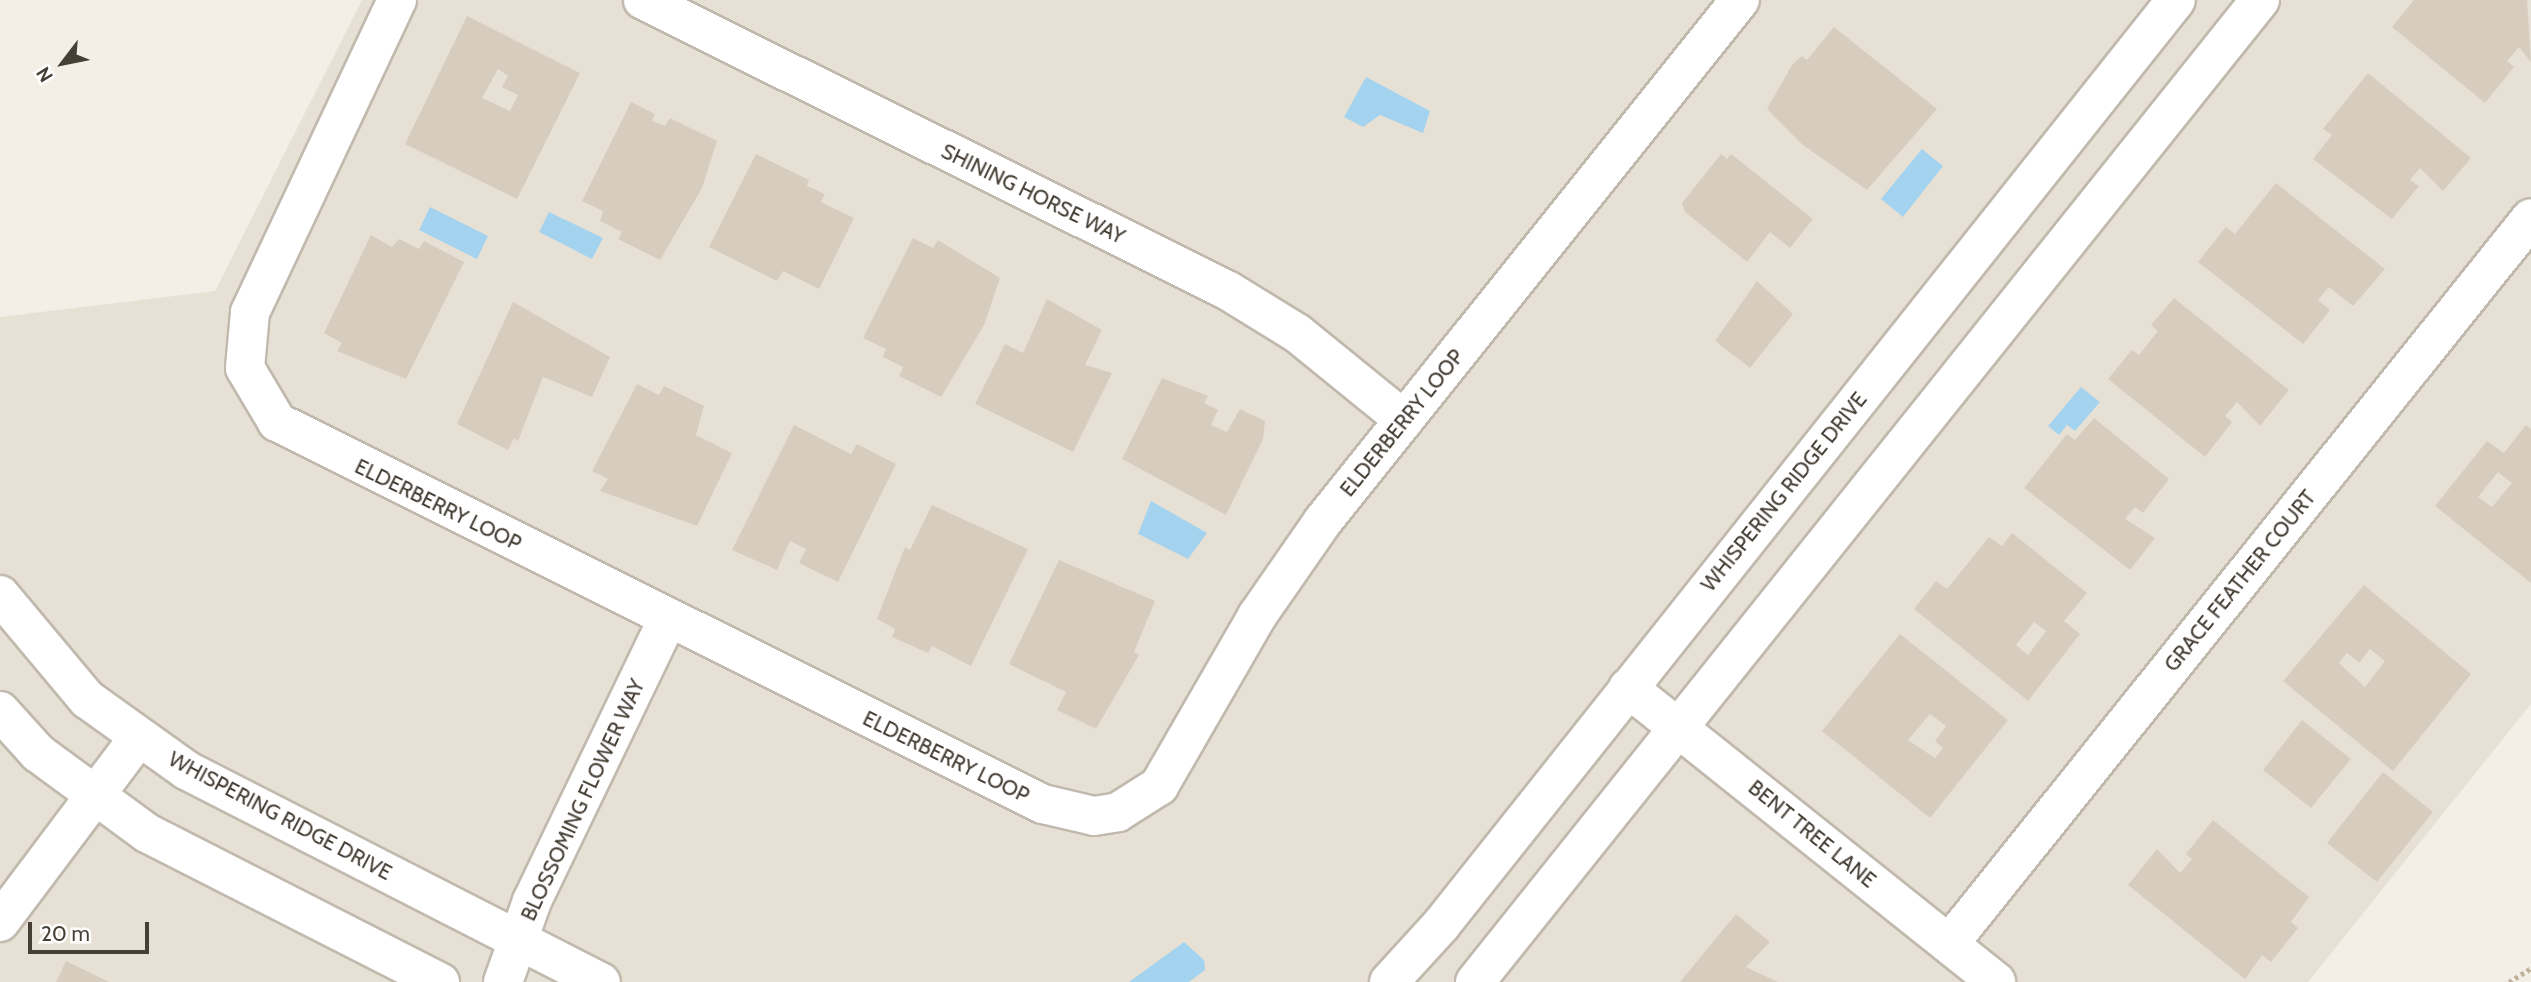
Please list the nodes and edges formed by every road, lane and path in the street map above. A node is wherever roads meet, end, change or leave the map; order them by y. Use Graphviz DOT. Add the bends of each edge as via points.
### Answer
graph roads {
  1 [pos="397,0"];
  2 [pos="643,0"];
  3 [pos="1740,0"];
  4 [pos="2176,0"];
  5 [pos="2260,0"];
  6 [pos="2531,218"];
  7 [pos="1404,420"];
  8 [pos="0,595"];
  9 [pos="667,620"];
  10 [pos="1628,688"];
  11 [pos="0,711"];
  12 [pos="1678,727"];
  13 [pos="139,737"];
  14 [pos="97,796"];
  15 [pos="0,922"];
  16 [pos="519,940"];
  17 [pos="1949,944"];
  18 [pos="2531,968"];
  19 [pos="440,982"];
  20 [pos="503,982"];
  21 [pos="601,982"];
  22 [pos="1389,982"];
  23 [pos="1475,982"];
  24 [pos="1996,982"];
  25 [pos="2509,982"];
  1 -- 9 [label="street, ELDERBERRY LOOP" via="250,312 245,368 258,399 300,437"];
  2 -- 7 [label="street, SHINING HORSE WAY" via="1227,290 1297,333"];
  3 -- 7 [label="street, ELDERBERRY LOOP"];
  4 -- 10 [label="street, WHISPERING RIDGE DRIVE"];
  5 -- 12 [label="street"];
  6 -- 17 [label="street, GRACE FEATHER COURT"];
  7 -- 9 [label="street, ELDERBERRY LOOP" via="1257,615 1176,765 1159,786 1118,812 1066,814"];
  8 -- 13 [label="street, WHISPERING RIDGE DRIVE" via="86,699"];
  9 -- 16 [label="street, BLOSSOMING FLOWER WAY"];
  10 -- 12 [label="street, BENT TREE LANE"];
  10 -- 22 [label="street, WHISPERING RIDGE DRIVE"];
  11 -- 14 [label="street" via="38,753"];
  12 -- 17 [label="street, BENT TREE LANE"];
  12 -- 23 [label="street"];
  13 -- 14 [label="street"];
  13 -- 16 [label="street, WHISPERING RIDGE DRIVE" via="226,792"];
  14 -- 15 [label="street"];
  14 -- 19 [label="street" via="147,833"];
  16 -- 20 [label="street, BLOSSOMING FLOWER WAY"];
  16 -- 21 [label="street, WHISPERING RIDGE DRIVE"];
  17 -- 24 [label="street, BENT TREE LANE"];
  18 -- 25 [label="path"];
}
